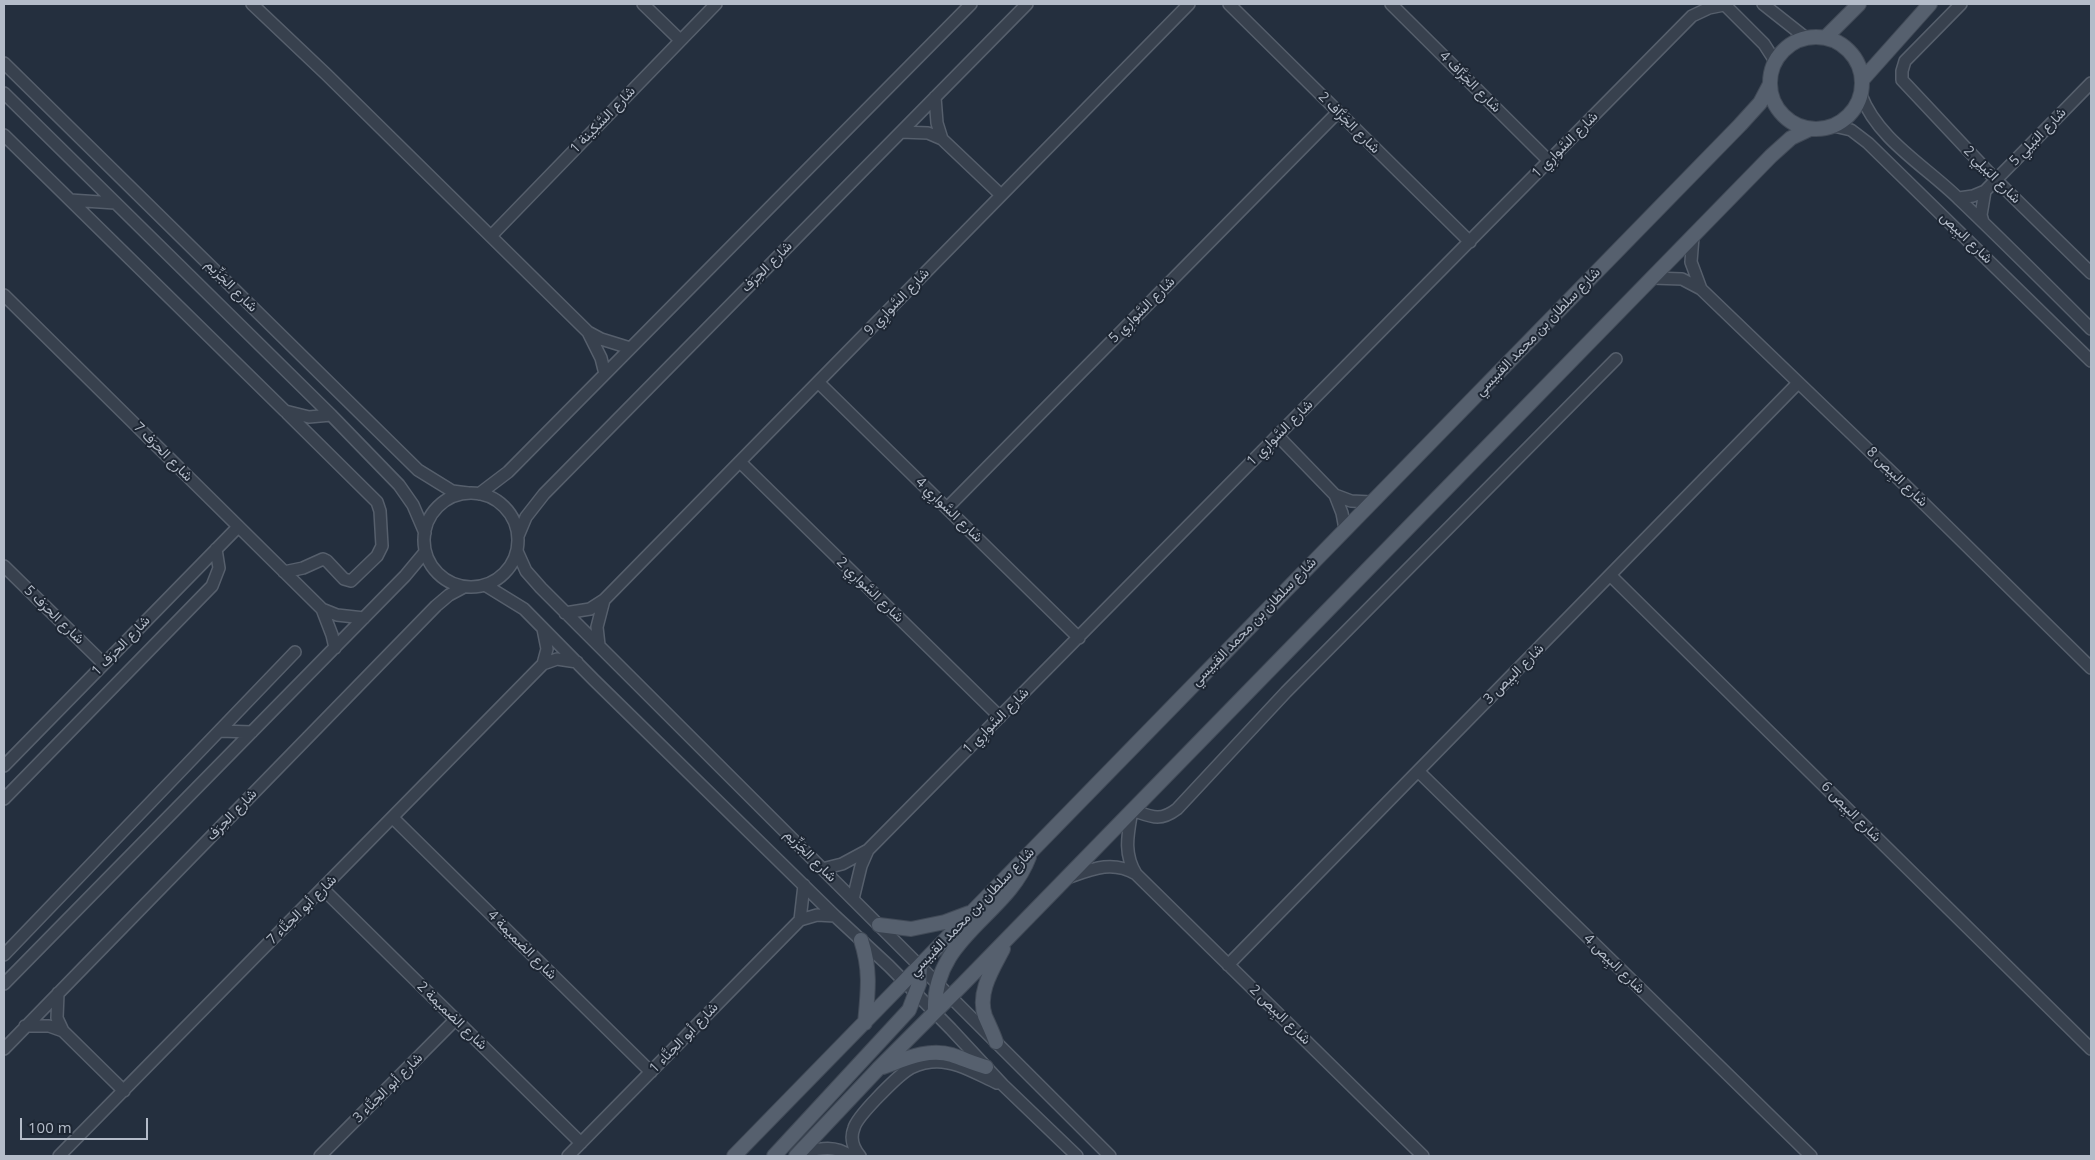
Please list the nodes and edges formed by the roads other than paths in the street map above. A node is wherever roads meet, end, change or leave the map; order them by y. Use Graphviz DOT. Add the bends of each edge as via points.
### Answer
graph roads {
  1 [pos="252,4"];
  2 [pos="643,4"];
  3 [pos="716,4"];
  4 [pos="971,4"];
  5 [pos="1027,4"];
  6 [pos="1189,4"];
  7 [pos="1230,4"];
  8 [pos="1392,4"];
  9 [pos="1697,4"];
  10 [pos="1724,4"];
  11 [pos="1763,4"];
  12 [pos="1859,4"];
  13 [pos="1930,4"];
  14 [pos="1962,4"];
  15 [pos="1692,16"];
  16 [pos="1806,38"];
  17 [pos="1826,38"];
  18 [pos="680,40"];
  19 [pos="1775,61"];
  20 [pos="4,63"];
  21 [pos="1863,79"];
  22 [pos="2091,83"];
  23 [pos="1770,84"];
  24 [pos="4,93"];
  25 [pos="1861,95"];
  26 [pos="935,97"];
  27 [pos="1338,112"];
  28 [pos="1834,126"];
  29 [pos="1810,129"];
  30 [pos="901,132"];
  31 [pos="4,135"];
  32 [pos="942,138"];
  33 [pos="1549,160"];
  34 [pos="1996,180"];
  35 [pos="1985,191"];
  36 [pos="1001,195"];
  37 [pos="1958,198"];
  38 [pos="70,200"];
  39 [pos="115,203"];
  40 [pos="1983,222"];
  41 [pos="490,236"];
  42 [pos="1693,237"];
  43 [pos="1470,242"];
  44 [pos="2091,273"];
  45 [pos="1653,278"];
  46 [pos="1701,288"];
  47 [pos="4,296"];
  48 [pos="2091,329"];
  49 [pos="588,332"];
  50 [pos="630,348"];
  51 [pos="1616,360"];
  52 [pos="2091,361"];
  53 [pos="605,374"];
  54 [pos="818,382"];
  55 [pos="1798,383"];
  56 [pos="285,411"];
  57 [pos="331,415"];
  58 [pos="318,417"];
  59 [pos="305,431"];
  60 [pos="1278,436"];
  61 [pos="740,462"];
  62 [pos="474,494"];
  63 [pos="1335,495"];
  64 [pos="1371,502"];
  65 [pos="947,508"];
  66 [pos="238,526"];
  67 [pos="1345,529"];
  68 [pos="425,533"];
  69 [pos="518,536"];
  70 [pos="216,549"];
  71 [pos="517,551"];
  72 [pos="426,552"];
  73 [pos="4,566"];
  74 [pos="284,572"];
  75 [pos="1611,576"];
  76 [pos="485,585"];
  77 [pos="464,587"];
  78 [pos="604,600"];
  79 [pos="322,609"];
  80 [pos="566,613"];
  81 [pos="364,618"];
  82 [pos="542,626"];
  83 [pos="1079,638"];
  84 [pos="599,645"];
  85 [pos="335,648"];
  86 [pos="295,652"];
  87 [pos="578,662"];
  88 [pos="104,664"];
  89 [pos="543,664"];
  90 [pos="2091,668"];
  91 [pos="1000,717"];
  92 [pos="220,731"];
  93 [pos="252,732"];
  94 [pos="4,766"];
  95 [pos="1418,771"];
  96 [pos="4,799"];
  97 [pos="1132,810"];
  98 [pos="393,818"];
  99 [pos="868,850"];
  100 [pos="1031,851"];
  101 [pos="822,869"];
  102 [pos="1136,874"];
  103 [pos="1067,878"];
  104 [pos="804,884"];
  105 [pos="323,889"];
  106 [pos="853,899"];
  107 [pos="972,912"];
  108 [pos="835,916"];
  109 [pos="800,920"];
  110 [pos="879,925"];
  111 [pos="1010,936"];
  112 [pos="861,940"];
  113 [pos="4,955"];
  114 [pos="1228,965"];
  115 [pos="920,966"];
  116 [pos="906,982"];
  117 [pos="938,983"];
  118 [pos="4,984"];
  119 [pos="58,993"];
  120 [pos="917,994"];
  121 [pos="951,996"];
  122 [pos="935,1012"];
  123 [pos="455,1020"];
  124 [pos="865,1022"];
  125 [pos="25,1026"];
  126 [pos="63,1031"];
  127 [pos="996,1042"];
  128 [pos="2091,1049"];
  129 [pos="4,1050"];
  130 [pos="986,1067"];
  131 [pos="878,1069"];
  132 [pos="651,1072"];
  133 [pos="1003,1085"];
  134 [pos="124,1091"];
  135 [pos="581,1143"];
  136 [pos="797,1155"];
  137 [pos="59,1156"];
  138 [pos="320,1156"];
  139 [pos="568,1156"];
  140 [pos="734,1156"];
  141 [pos="774,1156"];
  142 [pos="850,1156"];
  143 [pos="860,1156"];
  144 [pos="1077,1156"];
  145 [pos="1110,1156"];
  146 [pos="1423,1156"];
  147 [pos="1811,1156"];
  1 -- 41 [label="street"];
  2 -- 18 [label="street"];
  3 -- 18 [label="street, شارع السَّكِينة 1"];
  4 -- 50 [label="street"];
  5 -- 26 [label="street, شارع الحِرَف"];
  6 -- 36 [label="street, شارع السَّوارِي 9"];
  7 -- 27 [label="street, شارع الجَزَّاف 2"];
  8 -- 33 [label="street, شارع الجَزَّاف 4"];
  9 -- 15 [label="street, شارع السَّوارِي 1"];
  10 -- 15 [label="street, شارع السَّوارِي 1"];
  10 -- 19 [label="street" via="1764,44"];
  11 -- 16 [label="street"];
  12 -- 17 [label="main road"];
  13 -- 21 [label="main road"];
  14 -- 34 [label="street, شارع البَيلِي 2" via="1910,56 1902,71 1902,80"];
  15 -- 33 [label="street, شارع السَّوارِي 1"];
  16 -- 17 [label="main road"];
  16 -- 19 [label="main road" via="1783,51"];
  17 -- 21 [label="main road" via="1842,44 1855,57"];
  18 -- 41 [label="street, شارع السَّكِينة 1"];
  19 -- 23 [label="main road"];
  20 -- 62 [label="street, شارع الجَزِّيم" via="418,470 452,491"];
  21 -- 25 [label="main road"];
  22 -- 34 [label="street, شارع البَيلِي 5"];
  23 -- 29 [label="main road" via="1778,109 1792,122"];
  23 -- 64 [label="main road, شارع سلطان بن محمد القبيسي" via="1760,103 1740,125"];
  24 -- 39 [label="street, شارع الجَزِّيم"];
  25 -- 28 [label="main road" via="1848,117"];
  25 -- 37 [label="street, شارع البِيص" via="1867,111 1884,131"];
  26 -- 30 [label="street, شارع الحِرَف"];
  26 -- 32 [label="street"];
  27 -- 43 [label="street, شارع الجَزَّاف 2"];
  27 -- 65 [label="street, شارع السَّوارِي 5"];
  28 -- 29 [label="main road"];
  28 -- 52 [label="street, شارع البِيص" via="1851,130 1868,143"];
  29 -- 42 [label="main road" via="1791,138"];
  30 -- 32 [label="street" via="928,133"];
  30 -- 69 [label="street, شارع الحِرَف" via="544,494 526,517"];
  31 -- 38 [label="street"];
  32 -- 36 [label="street"];
  33 -- 43 [label="street, شارع السَّوارِي 1"];
  34 -- 35 [label="street, شارع البَيلِي 5"];
  34 -- 44 [label="street, شارع البَيلِي 2"];
  35 -- 37 [label="street, شارع البَيلِي 5"];
  35 -- 40 [label="street"];
  36 -- 54 [label="street, شارع السَّوارِي 9"];
  37 -- 40 [label="street, شارع البِيص"];
  38 -- 39 [label="street"];
  38 -- 56 [label="street"];
  39 -- 57 [label="street, شارع الجَزِّيم"];
  40 -- 48 [label="street, شارع البِيص"];
  41 -- 49 [label="street"];
  42 -- 45 [label="main road"];
  42 -- 46 [label="street, شارع البِيص 8" via="1691,262"];
  43 -- 60 [label="street, شارع السَّوارِي 1"];
  45 -- 46 [label="street, شارع البِيص 8" via="1682,279"];
  45 -- 97 [label="main road"];
  46 -- 55 [label="street, شارع البِيص 8"];
  47 -- 66 [label="street, شارع الحرَف 7"];
  49 -- 50 [label="street" via="601,340"];
  49 -- 53 [label="street"];
  50 -- 53 [label="street"];
  51 -- 97 [label="street" via="1286,692 1177,809 1168,816 1155,818"];
  53 -- 62 [label="street" via="508,472"];
  54 -- 61 [label="street, شارع السَّوارِي 9"];
  54 -- 65 [label="street, شارع السَّوارِي 4"];
  55 -- 75 [label="street, شارع البِيص 3"];
  55 -- 90 [label="street, شارع البِيص 8"];
  56 -- 58 [label="street"];
  56 -- 59 [label="street"];
  57 -- 58 [label="street"];
  57 -- 68 [label="street, شارع الجَزِّيم" via="399,485 413,505"];
  58 -- 59 [label="street" via="308,424"];
  59 -- 74 [label="street" via="377,502 382,546 377,556 351,581 344,579 323,559"];
  60 -- 63 [label="street"];
  60 -- 83 [label="street, شارع السَّوارِي 1"];
  61 -- 78 [label="street, شارع السَّوارِي 9"];
  61 -- 91 [label="street, شارع السَّوارِي 2"];
  62 -- 68 [label="street" via="448,499 433,513"];
  62 -- 69 [label="street" via="489,497 506,509"];
  63 -- 64 [label="street" via="1350,501"];
  63 -- 67 [label="street"];
  64 -- 67 [label="main road, شارع سلطان بن محمد القبيسي"];
  65 -- 83 [label="street, شارع السَّوارِي 4"];
  66 -- 70 [label="street, شارع الحرَف 1"];
  66 -- 74 [label="street, شارع الحرَف 7"];
  67 -- 100 [label="main road, شارع سلطان بن محمد القبيسي"];
  68 -- 72 [label="street"];
  69 -- 71 [label="street"];
  70 -- 88 [label="street, شارع الحرَف 1"];
  70 -- 96 [label="street" via="219,568 212,586"];
  71 -- 76 [label="street" via="506,572"];
  71 -- 80 [label="street, شارع الجَزِّيم" via="526,570"];
  72 -- 77 [label="street" via="439,575"];
  72 -- 81 [label="street"];
  73 -- 88 [label="street, شارع الحرَف 5"];
  74 -- 79 [label="street, شارع الحرَف 7"];
  75 -- 95 [label="street, شارع البِيص 3"];
  75 -- 128 [label="street, شارع البِيص 6"];
  76 -- 77 [label="street"];
  76 -- 82 [label="street, شارع الجَزِّيم" via="524,609"];
  77 -- 119 [label="street, شارع الحِرَف" via="436,606"];
  78 -- 80 [label="street, شارع السَّوارِي 9" via="590,609"];
  78 -- 84 [label="street" via="598,618"];
  79 -- 81 [label="street, شارع الحرَف 7" via="337,615"];
  79 -- 85 [label="street, شارع الحرَف 7"];
  80 -- 84 [label="street, شارع الجَزِّيم"];
  81 -- 85 [label="street"];
  82 -- 87 [label="street, شارع الجَزِّيم"];
  82 -- 89 [label="street" via="546,641"];
  83 -- 91 [label="street, شارع السَّوارِي 1"];
  84 -- 101 [label="street, شارع الجَزِّيم"];
  85 -- 93 [label="street"];
  86 -- 92 [label="street"];
  87 -- 89 [label="street" via="557,659"];
  87 -- 104 [label="street, شارع الجَزِّيم"];
  88 -- 94 [label="street, شارع الحرَف 1"];
  89 -- 98 [label="street, شارع أبو الحِنَّاء 7"];
  91 -- 99 [label="street, شارع السَّوارِي 1"];
  92 -- 93 [label="street"];
  92 -- 113 [label="street"];
  93 -- 118 [label="street"];
  95 -- 114 [label="street, شارع البِيص 3"];
  95 -- 147 [label="street, شارع البِيص 4"];
  97 -- 102 [label="street, شارع البِيص 2" via="1127,851"];
  97 -- 103 [label="main road"];
  98 -- 105 [label="street, شارع أبو الحِنَّاء 7"];
  98 -- 132 [label="street, شارع الضميمة 4"];
  99 -- 101 [label="street, شارع السَّوارِي 1" via="842,864"];
  99 -- 106 [label="street, شارع السَّوارِي 1"];
  100 -- 107 [label="main road, شارع سلطان بن محمد القبيسي"];
  100 -- 117 [label="main road" via="1022,874 953,952"];
  101 -- 106 [label="street, شارع الجَزِّيم"];
  102 -- 103 [label="street, شارع البِيص 2" via="1121,867 1104,866"];
  102 -- 114 [label="street, شارع البِيص 2"];
  103 -- 111 [label="main road"];
  104 -- 108 [label="street, شارع الجَزِّيم"];
  104 -- 109 [label="street"];
  105 -- 123 [label="street, شارع الضميمة 2"];
  105 -- 134 [label="street, شارع أبو الحِنَّاء 7"];
  106 -- 110 [label="street, شارع الجَزِّيم"];
  107 -- 110 [label="main road" via="911,929"];
  107 -- 115 [label="main road, شارع سلطان بن محمد القبيسي"];
  108 -- 109 [label="street" via="817,914"];
  108 -- 112 [label="street, شارع الجَزِّيم"];
  109 -- 132 [label="street, شارع أبو الحِنَّاء 1"];
  110 -- 115 [label="street, شارع الجَزِّيم"];
  111 -- 121 [label="main road"];
  111 -- 127 [label="main road" via="990,974 983,999 985,1016"];
  112 -- 116 [label="street, شارع الجَزِّيم"];
  112 -- 124 [label="main road" via="869,981"];
  114 -- 146 [label="street, شارع البِيص 2"];
  115 -- 116 [label="main road, شارع سلطان بن محمد القبيسي"];
  115 -- 117 [label="street, شارع الجَزِّيم"];
  115 -- 120 [label="main road"];
  116 -- 120 [label="street, شارع الجَزِّيم"];
  116 -- 124 [label="main road, شارع سلطان بن محمد القبيسي"];
  117 -- 121 [label="street, شارع الجَزِّيم"];
  117 -- 122 [label="main road"];
  119 -- 125 [label="street, شارع الحِرَف"];
  119 -- 126 [label="street" via="57,1018"];
  120 -- 122 [label="street, شارع الجَزِّيم"];
  120 -- 141 [label="main road" via="909,1010"];
  121 -- 122 [label="main road"];
  121 -- 127 [label="street, شارع الجَزِّيم"];
  122 -- 130 [label="street, شارع الجَزِّيم"];
  122 -- 131 [label="main road"];
  123 -- 135 [label="street, شارع الضميمة 2"];
  123 -- 138 [label="street, شارع أبو الحِنَّاء 3"];
  124 -- 140 [label="main road, شارع سلطان بن محمد القبيسي"];
  125 -- 126 [label="street" via="49,1026"];
  125 -- 129 [label="street, شارع الحِرَف"];
  126 -- 134 [label="street"];
  127 -- 145 [label="street, شارع الجَزِّيم"];
  130 -- 131 [label="main road" via="952,1055 935,1053"];
  130 -- 133 [label="street, شارع الجَزِّيم"];
  131 -- 136 [label="main road"];
  132 -- 135 [label="street, شارع أبو الحِنَّاء 1"];
  133 -- 143 [label="street" via="946,1062 925,1063 912,1068 900,1076 855,1124 852,1140"];
  133 -- 144 [label="street, شارع الجَزِّيم"];
  134 -- 137 [label="street, شارع أبو الحِنَّاء 7"];
  135 -- 139 [label="street, شارع أبو الحِنَّاء 1"];
  136 -- 142 [label="street" via="828,1148"];
}
